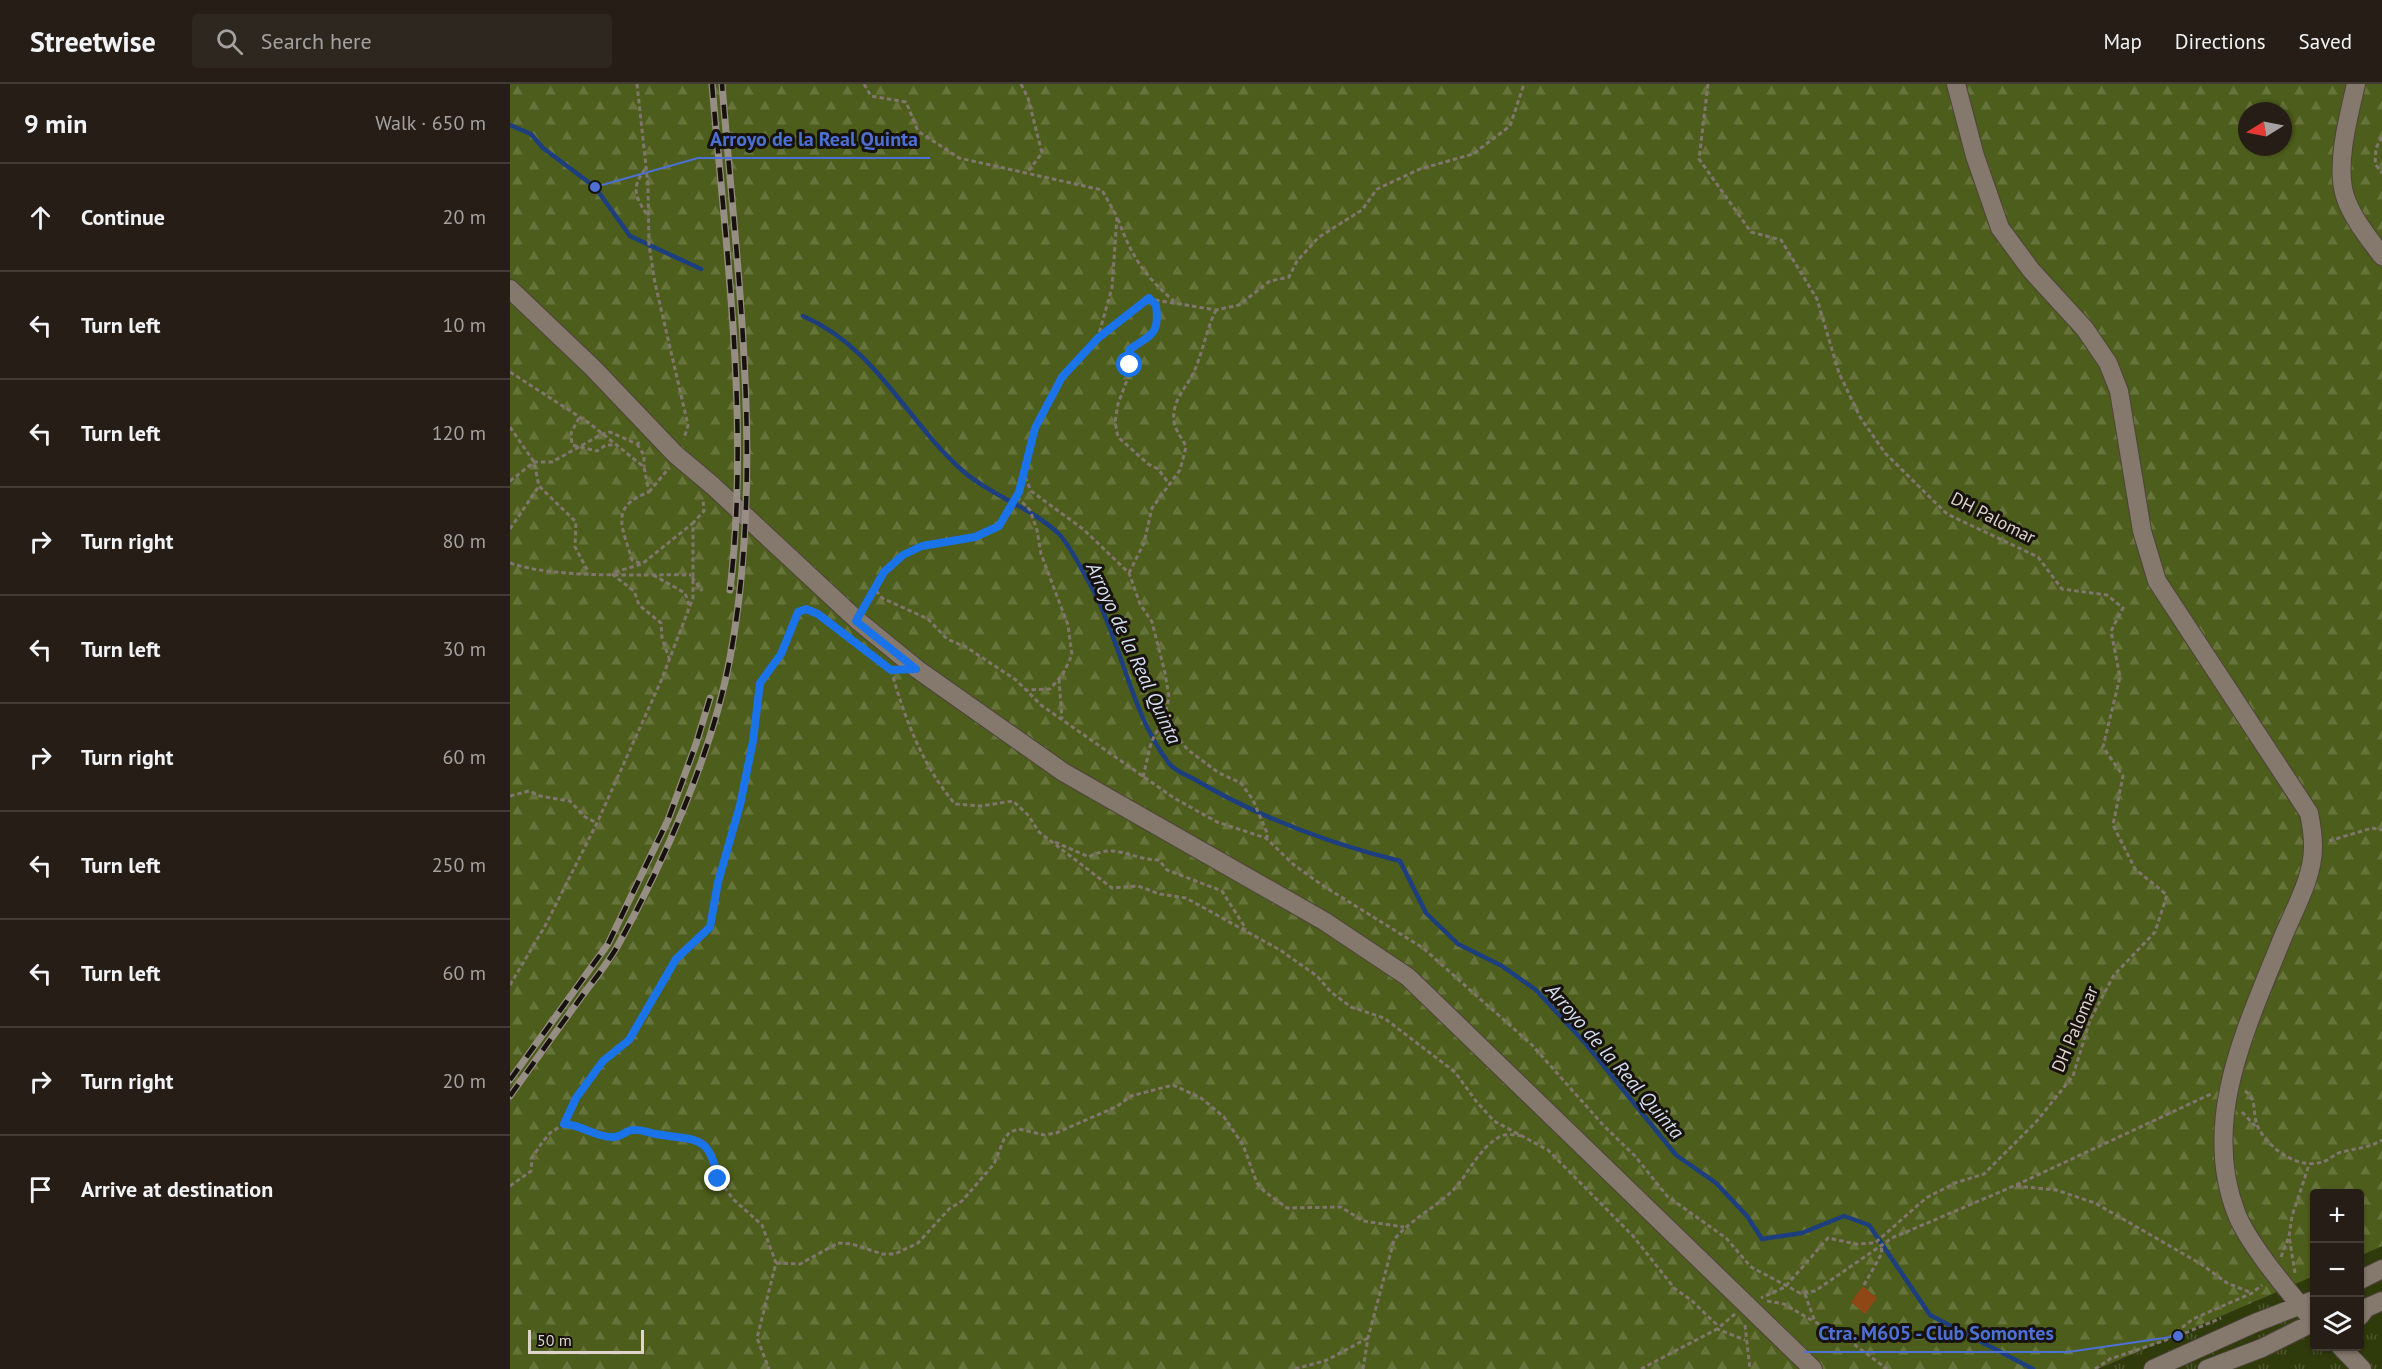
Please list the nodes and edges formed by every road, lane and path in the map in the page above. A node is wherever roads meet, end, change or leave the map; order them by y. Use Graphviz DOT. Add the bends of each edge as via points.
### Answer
graph roads {
  1 [pos="638,84"];
  2 [pos="864,84"];
  3 [pos="1021,84"];
  4 [pos="1524,84"];
  5 [pos="1708,84"];
  6 [pos="1956,84"];
  7 [pos="2356,84"];
  8 [pos="2382,137"];
  9 [pos="646,168"];
  10 [pos="2382,173"];
  11 [pos="1027,174"];
  12 [pos="1117,217"];
  13 [pos="648,218"];
  14 [pos="2382,256"];
  15 [pos="510,289"];
  16 [pos="1149,298"];
  17 [pos="1174,301"];
  18 [pos="1216,310"];
  19 [pos="1098,338"];
  20 [pos="510,372"];
  21 [pos="579,418"];
  22 [pos="510,427"];
  23 [pos="654,433"];
  24 [pos="602,434"];
  25 [pos="616,444"];
  26 [pos="637,444"];
  27 [pos="580,448"];
  28 [pos="678,452"];
  29 [pos="534,462"];
  30 [pos="644,467"];
  31 [pos="1024,475"];
  32 [pos="510,481"];
  33 [pos="1170,485"];
  34 [pos="539,486"];
  35 [pos="713,486"];
  36 [pos="649,492"];
  37 [pos="1017,497"];
  38 [pos="693,523"];
  39 [pos="510,529"];
  40 [pos="510,563"];
  41 [pos="642,564"];
  42 [pos="589,573"];
  43 [pos="610,573"];
  44 [pos="1129,573"];
  45 [pos="650,574"];
  46 [pos="691,576"];
  47 [pos="874,588"];
  48 [pos="702,591"];
  49 [pos="688,610"];
  50 [pos="856,621"];
  51 [pos="862,647"];
  52 [pos="669,659"];
  53 [pos="884,664"];
  54 [pos="916,669"];
  55 [pos="891,670"];
  56 [pos="1059,678"];
  57 [pos="1026,690"];
  58 [pos="1165,716"];
  59 [pos="1062,719"];
  60 [pos="1143,777"];
  61 [pos="510,796"];
  62 [pos="597,823"];
  63 [pos="2382,831"];
  64 [pos="1266,838"];
  65 [pos="1051,840"];
  66 [pos="2313,846"];
  67 [pos="1246,930"];
  68 [pos="510,985"];
  69 [pos="2227,1088"];
  70 [pos="564,1124"];
  71 [pos="1525,1137"];
  72 [pos="2382,1140"];
  73 [pos="2309,1165"];
  74 [pos="510,1186"];
  75 [pos="2014,1186"];
  76 [pos="1404,1227"];
  77 [pos="2289,1236"];
  78 [pos="1875,1243"];
  79 [pos="1881,1246"];
  80 [pos="776,1263"];
  81 [pos="2382,1269"];
  82 [pos="2272,1271"];
  83 [pos="2364,1278"];
  84 [pos="2382,1278"];
  85 [pos="1864,1284"];
  86 [pos="2364,1286"];
  87 [pos="1785,1287"];
  88 [pos="2288,1289"];
  89 [pos="2382,1292"];
  90 [pos="2252,1293"];
  91 [pos="1805,1294"];
  92 [pos="2364,1300"];
  93 [pos="2382,1301"];
  94 [pos="2308,1303"];
  95 [pos="1745,1305"];
  96 [pos="2364,1311"];
  97 [pos="1815,1322"];
  98 [pos="2310,1324"];
  99 [pos="1717,1329"];
  100 [pos="1368,1338"];
  101 [pos="1745,1340"];
  102 [pos="769,1369"];
  103 [pos="1295,1369"];
  104 [pos="1363,1369"];
  105 [pos="1641,1369"];
  106 [pos="1750,1369"];
  107 [pos="1813,1369"];
  108 [pos="1887,1369"];
  109 [pos="2095,1369"];
  110 [pos="2153,1369"];
  111 [pos="2207,1369"];
  1 -- 9 [label="path"];
  2 -- 11 [label="path" via="871,96 906,102 918,131 959,158"];
  3 -- 11 [label="path" via="1042,153"];
  4 -- 18 [label="path" via="1510,126 1473,154 1420,169 1377,189 1362,210 1319,237 1297,261 1289,277 1270,281 1239,305"];
  5 -- 78 [label="path, DH Palomar" via="1699,159 1751,232 1781,240 1817,299 1839,373 1860,417 1885,453 1947,514 2038,557 2062,589 2107,595 2123,608 2111,631 2120,677 2103,747 2123,776 2113,825 2135,869 2168,895 2155,933 2114,975 2090,1020 2073,1076 2051,1104 1984,1173 1926,1198"];
  6 -- 66 [label="street" via="2000,228 2031,270 2085,329 2108,363 2120,391 2142,531 2157,581 2309,813"];
  7 -- 14 [label="street" via="2343,163 2344,195"];
  8 -- 10 [label="path" via="2376,148 2375,164"];
  9 -- 13 [label="path"];
  9 -- 13 [label="path" via="635,189"];
  11 -- 12 [label="path" via="1102,190"];
  12 -- 17 [label="path" via="1131,253 1155,285"];
  12 -- 19 [label="path" via="1112,288"];
  13 -- 28 [label="path" via="655,283 688,425"];
  15 -- 23 [label="street"];
  16 -- 17 [label="path"];
  16 -- 19 [label="path"];
  16 -- 33 [label="path" via="1156,305 1157,327 1152,336 1129,350 1130,372 1115,422 1118,436 1158,469"];
  17 -- 18 [label="path"];
  18 -- 33 [label="path" via="1208,324 1197,366 1176,404 1174,424 1186,447 1180,470"];
  19 -- 31 [label="path" via="1062,377 1035,428"];
  20 -- 21 [label="path"];
  21 -- 24 [label="path"];
  21 -- 27 [label="path" via="572,433 572,445"];
  22 -- 29 [label="path"];
  23 -- 26 [label="path"];
  23 -- 28 [label="street"];
  24 -- 25 [label="path"];
  24 -- 26 [label="path" via="610,432"];
  24 -- 27 [label="path"];
  25 -- 27 [label="path" via="597,452"];
  25 -- 30 [label="path"];
  26 -- 30 [label="path" via="644,455"];
  27 -- 29 [label="path" via="552,462"];
  28 -- 35 [label="street"];
  28 -- 36 [label="path"];
  29 -- 32 [label="path"];
  29 -- 34 [label="path"];
  30 -- 36 [label="path"];
  31 -- 37 [label="path"];
  31 -- 44 [label="path" via="1031,491 1083,529"];
  33 -- 44 [label="path" via="1152,508 1144,543"];
  34 -- 39 [label="path"];
  34 -- 42 [label="path" via="576,522 575,547"];
  35 -- 38 [label="path" via="703,499 704,511"];
  35 -- 50 [label="street"];
  36 -- 41 [label="path" via="633,497 620,522 632,560"];
  37 -- 47 [label="path" via="999,526 975,537 922,546 903,555 884,572"];
  37 -- 56 [label="path" via="1030,510 1041,554 1068,625 1072,655"];
  38 -- 41 [label="path"];
  38 -- 46 [label="path"];
  40 -- 42 [label="path" via="525,568"];
  41 -- 43 [label="path"];
  42 -- 43 [label="path"];
  43 -- 45 [label="path"];
  43 -- 52 [label="path" via="634,591 639,605 661,623"];
  44 -- 58 [label="path" via="1140,604 1152,622 1165,673 1169,697"];
  45 -- 46 [label="path"];
  45 -- 49 [label="path" via="685,593"];
  46 -- 48 [label="path"];
  46 -- 49 [label="path" via="693,598"];
  47 -- 50 [label="path"];
  47 -- 57 [label="path" via="882,597 928,619 946,639 966,647"];
  49 -- 52 [label="path"];
  50 -- 54 [label="street"];
  51 -- 70 [label="path" via="818,614 806,609 798,612 781,654 760,683 740,805 710,927 676,959 629,1040 603,1061 576,1098"];
  52 -- 62 [label="path"];
  53 -- 55 [label="path"];
  54 -- 55 [label="path"];
  54 -- 95 [label="street" via="1063,771 1324,921 1408,977"];
  55 -- 65 [label="path" via="921,753 937,783 955,804 981,806 1013,801 1039,832"];
  56 -- 57 [label="path" via="1050,689"];
  56 -- 59 [label="path"];
  57 -- 59 [label="path"];
  58 -- 60 [label="path" via="1151,743"];
  58 -- 64 [label="path" via="1188,750 1219,773 1241,783 1253,800"];
  59 -- 60 [label="path"];
  60 -- 64 [label="path" via="1217,822"];
  61 -- 62 [label="path" via="530,791 570,801"];
  62 -- 68 [label="path"];
  63 -- 66 [label="path" via="2372,828"];
  64 -- 87 [label="path" via="1294,865 1423,948 1458,977 1533,1045 1667,1196 1726,1238 1751,1267"];
  65 -- 67 [label="path" via="1112,888 1138,886 1186,898"];
  65 -- 67 [label="path" via="1089,857 1108,850 1158,860 1167,870 1222,891"];
  66 -- 69 [label="street" via="2308,874 2252,1012"];
  67 -- 71 [label="path" via="1317,976 1351,1007 1384,1018 1455,1072 1494,1121"];
  69 -- 73 [label="path" via="2250,1094 2259,1130 2291,1161"];
  69 -- 75 [label="path"];
  69 -- 82 [label="street" via="2222,1134 2226,1175 2238,1216"];
  70 -- 74 [label="path" via="541,1144 532,1158 531,1171"];
  70 -- 80 [label="path" via="615,1138 634,1130 700,1142 713,1154 718,1179 762,1225"];
  71 -- 76 [label="path" via="1500,1137 1455,1188"];
  71 -- 99 [label="path" via="1548,1150 1633,1236 1675,1289 1691,1300"];
  72 -- 73 [label="path"];
  73 -- 77 [label="path"];
  75 -- 79 [label="path"];
  75 -- 90 [label="path" via="2056,1190 2096,1203 2227,1283"];
  76 -- 80 [label="path" via="1363,1221 1341,1207 1287,1208 1257,1183 1243,1145 1224,1117 1201,1098 1173,1085 1131,1096 1116,1107 1056,1133 1044,1135 1019,1129 1010,1132 994,1164 962,1202 949,1209 918,1243 895,1254 838,1243 800,1264"];
  76 -- 100 [label="path" via="1394,1240"];
  77 -- 82 [label="path"];
  77 -- 88 [label="path" via="2295,1281"];
  78 -- 79 [label="path"];
  78 -- 87 [label="path" via="1856,1244 1828,1238"];
  79 -- 85 [label="path" via="1882,1253"];
  79 -- 91 [label="path"];
  80 -- 102 [label="path" via="757,1338"];
  81 -- 83 [label="street"];
  82 -- 88 [label="street"];
  82 -- 90 [label="path"];
  84 -- 86 [label="street"];
  87 -- 91 [label="path"];
  87 -- 97 [label="path" via="1757,1300 1784,1304"];
  88 -- 94 [label="street"];
  89 -- 92 [label="street"];
  90 -- 109 [label="path" via="2193,1318 2166,1340 2110,1359"];
  91 -- 97 [label="path"];
  93 -- 96 [label="street"];
  94 -- 110 [label="street"];
  95 -- 99 [label="path"];
  95 -- 101 [label="path"];
  95 -- 107 [label="street"];
  97 -- 108 [label="path" via="1843,1336"];
  98 -- 111 [label="street"];
  99 -- 101 [label="path"];
  99 -- 105 [label="path"];
  100 -- 103 [label="path" via="1327,1360"];
  100 -- 104 [label="path"];
  101 -- 106 [label="path"];
}
